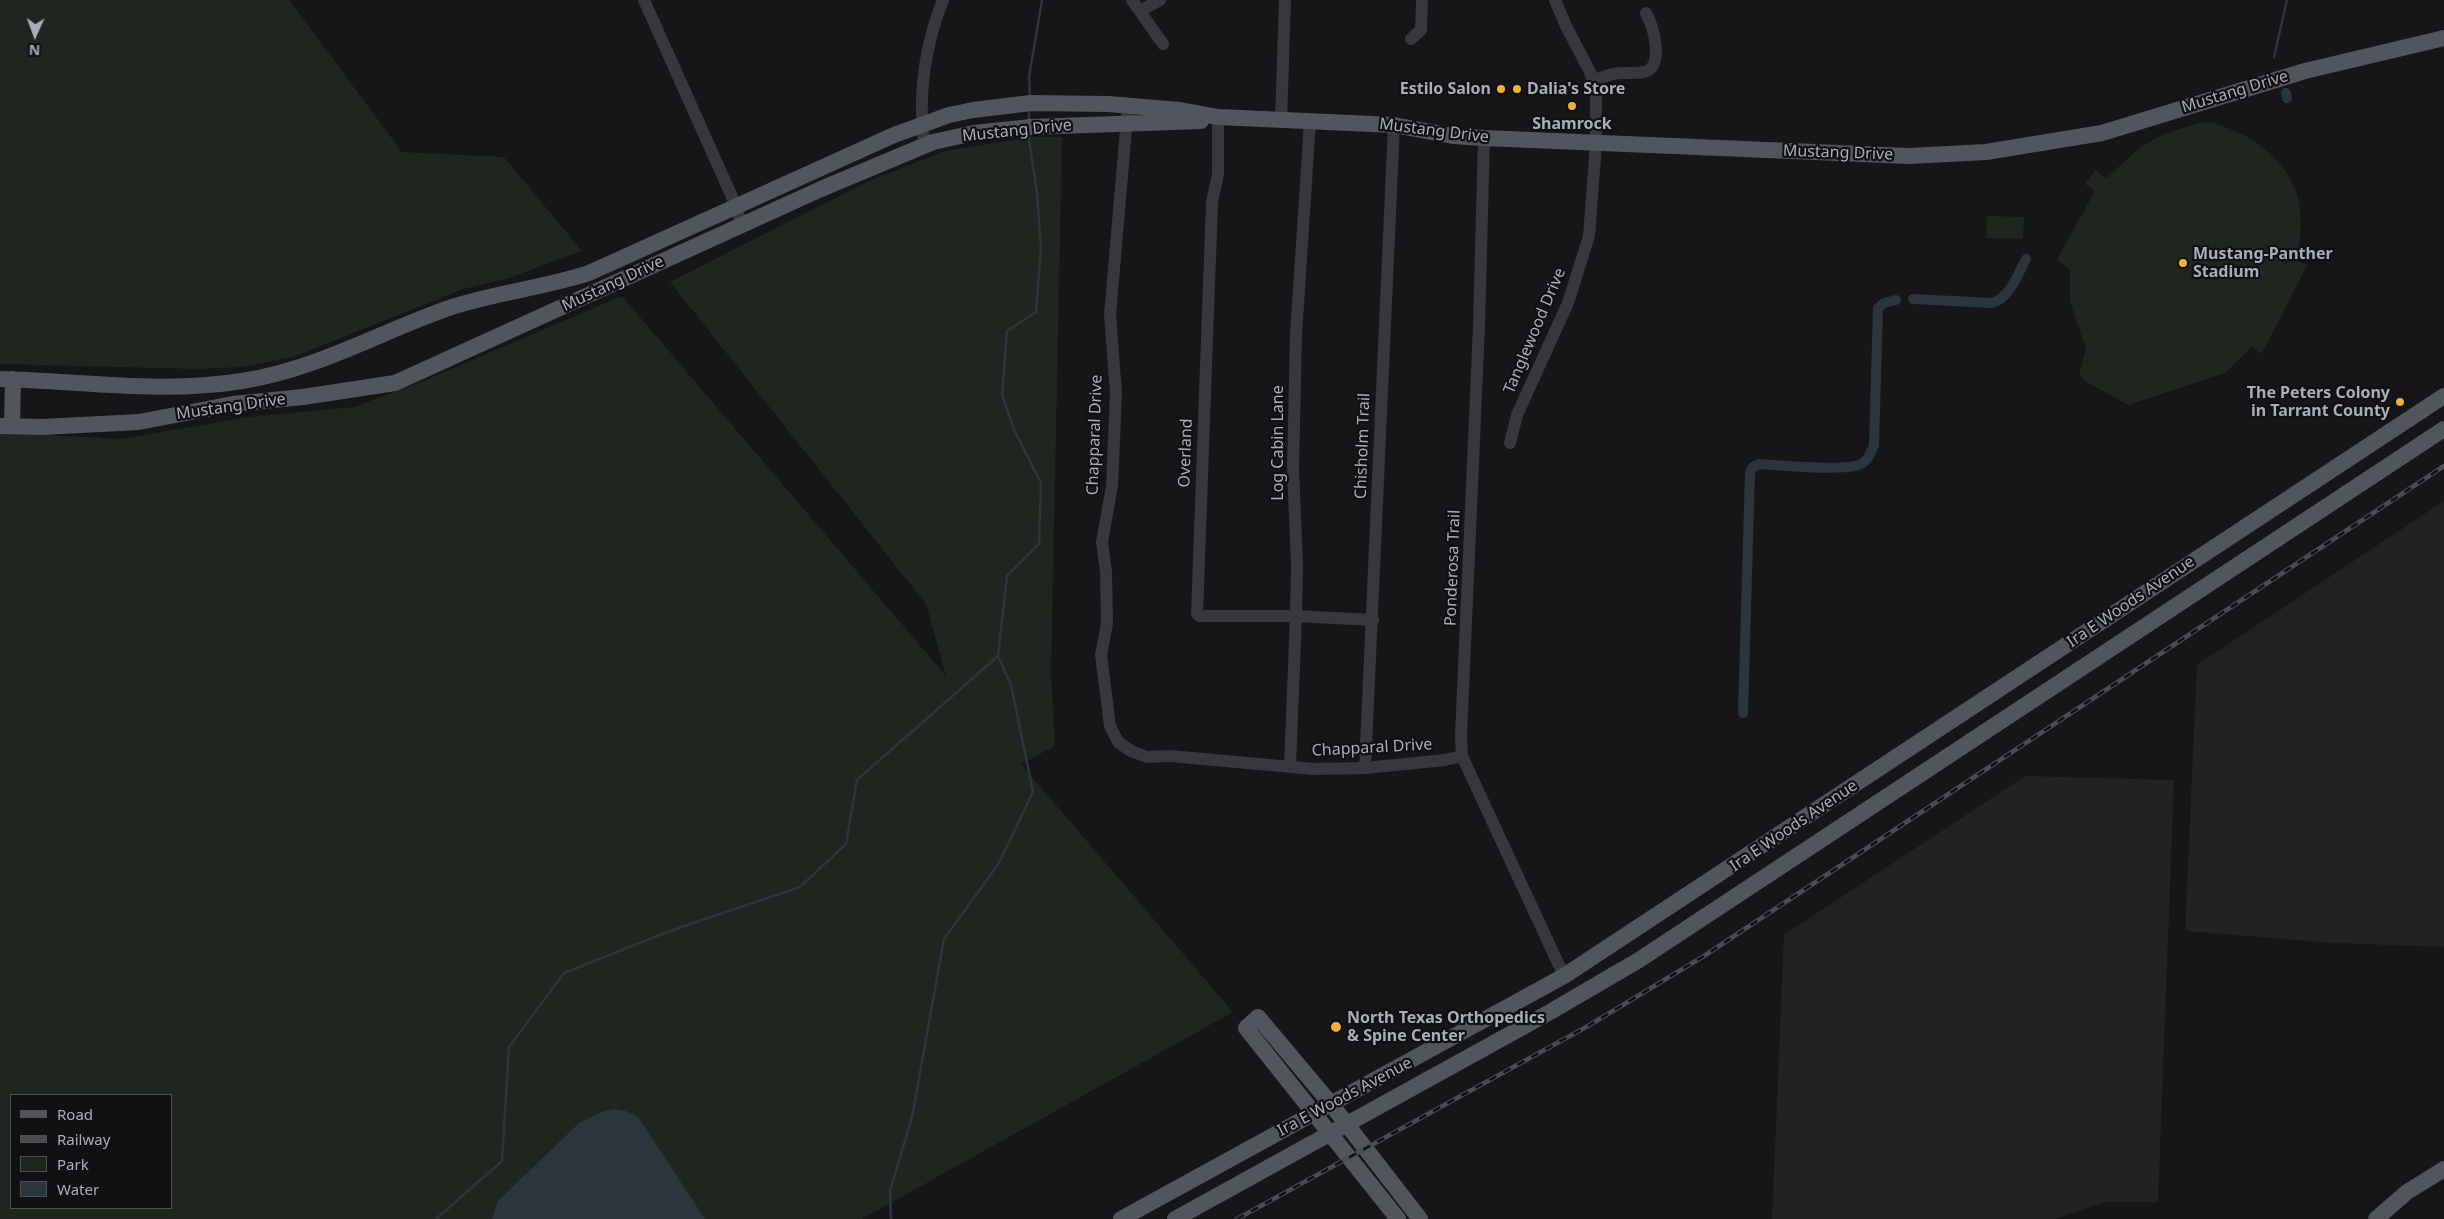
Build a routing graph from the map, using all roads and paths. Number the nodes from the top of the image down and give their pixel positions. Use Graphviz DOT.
graph roads {
  1 [pos="644,0"];
  2 [pos="943,0"];
  3 [pos="1132,0"];
  4 [pos="1160,0"];
  5 [pos="1285,0"];
  6 [pos="1422,0"];
  7 [pos="1555,0"];
  8 [pos="1140,11"];
  9 [pos="1646,13"];
  10 [pos="2444,38"];
  11 [pos="1411,39"];
  12 [pos="1163,44"];
  13 [pos="1593,81"];
  14 [pos="1128,115"];
  15 [pos="1218,117"];
  16 [pos="1281,120"];
  17 [pos="1310,121"];
  18 [pos="921,124"];
  19 [pos="1394,125"];
  20 [pos="1484,138"];
  21 [pos="1596,144"];
  22 [pos="924,145"];
  23 [pos="736,207"];
  24 [pos="742,225"];
  25 [pos="7,379"];
  26 [pos="2444,396"];
  27 [pos="6,426"];
  28 [pos="2444,429"];
  29 [pos="1510,443"];
  30 [pos="1296,616"];
  31 [pos="1373,620"];
  32 [pos="1462,756"];
  33 [pos="1290,766"];
  34 [pos="1365,768"];
  35 [pos="1742,860"];
  36 [pos="1757,883"];
  37 [pos="1564,976"];
  38 [pos="1330,1104"];
  39 [pos="1314,1113"];
  40 [pos="1345,1124"];
  41 [pos="1330,1133"];
  42 [pos="2444,1169"];
  43 [pos="1121,1219"];
  44 [pos="1174,1219"];
  45 [pos="1398,1219"];
  46 [pos="1420,1219"];
  47 [pos="2376,1219"];
  1 -- 23 [label="street"];
  2 -- 18 [label="street"];
  3 -- 8 [label="street"];
  4 -- 8 [label="street"];
  5 -- 16 [label="street"];
  6 -- 11 [label="street"];
  7 -- 13 [label="street, Tanglewood Drive"];
  8 -- 12 [label="street"];
  9 -- 13 [label="street"];
  10 -- 21 [label="main road, Mustang Drive"];
  13 -- 21 [label="street, Tanglewood Drive"];
  14 -- 15 [label="main road, Mustang Drive"];
  14 -- 18 [label="main road, Mustang Drive"];
  14 -- 22 [label="main road, Mustang Drive"];
  14 -- 33 [label="street, Chapparal Drive"];
  15 -- 16 [label="main road, Mustang Drive"];
  15 -- 30 [label="street, Overland"];
  16 -- 17 [label="main road, Mustang Drive"];
  17 -- 19 [label="main road, Mustang Drive"];
  17 -- 30 [label="street, Log Cabin Lane"];
  18 -- 22 [label="street"];
  18 -- 23 [label="main road, Mustang Drive"];
  19 -- 20 [label="main road, Mustang Drive"];
  19 -- 31 [label="street, Chisholm Trail"];
  20 -- 21 [label="main road, Mustang Drive"];
  20 -- 32 [label="street, Ponderosa Trail"];
  21 -- 29 [label="street, Tanglewood Drive"];
  22 -- 24 [label="main road, Mustang Drive"];
  23 -- 24 [label="street"];
  23 -- 25 [label="main road, Mustang Drive"];
  24 -- 27 [label="main road, Mustang Drive"];
  25 -- 27 [label="main road"];
  26 -- 35 [label="main road, Ira E Woods Avenue"];
  28 -- 36 [label="main road, Ira E Woods Avenue"];
  30 -- 31 [label="street, Overland"];
  30 -- 33 [label="street, Log Cabin Lane"];
  31 -- 34 [label="street, Chisholm Trail"];
  32 -- 34 [label="street, Chapparal Drive"];
  32 -- 37 [label="street, Ponderosa Trail"];
  33 -- 34 [label="street, Chapparal Drive"];
  35 -- 36 [label="main road"];
  35 -- 37 [label="main road, Ira E Woods Avenue"];
  36 -- 40 [label="main road, Ira E Woods Avenue"];
  37 -- 38 [label="main road, Ira E Woods Avenue"];
  38 -- 39 [label="main road, Ira E Woods Avenue"];
  38 -- 39 [label="main road"];
  38 -- 40 [label="main road"];
  39 -- 41 [label="main road"];
  39 -- 43 [label="main road, Ira E Woods Avenue"];
  40 -- 41 [label="main road, Ira E Woods Avenue"];
  40 -- 46 [label="main road"];
  41 -- 44 [label="main road, Ira E Woods Avenue"];
  41 -- 45 [label="main road"];
  42 -- 47 [label="main road"];
}
